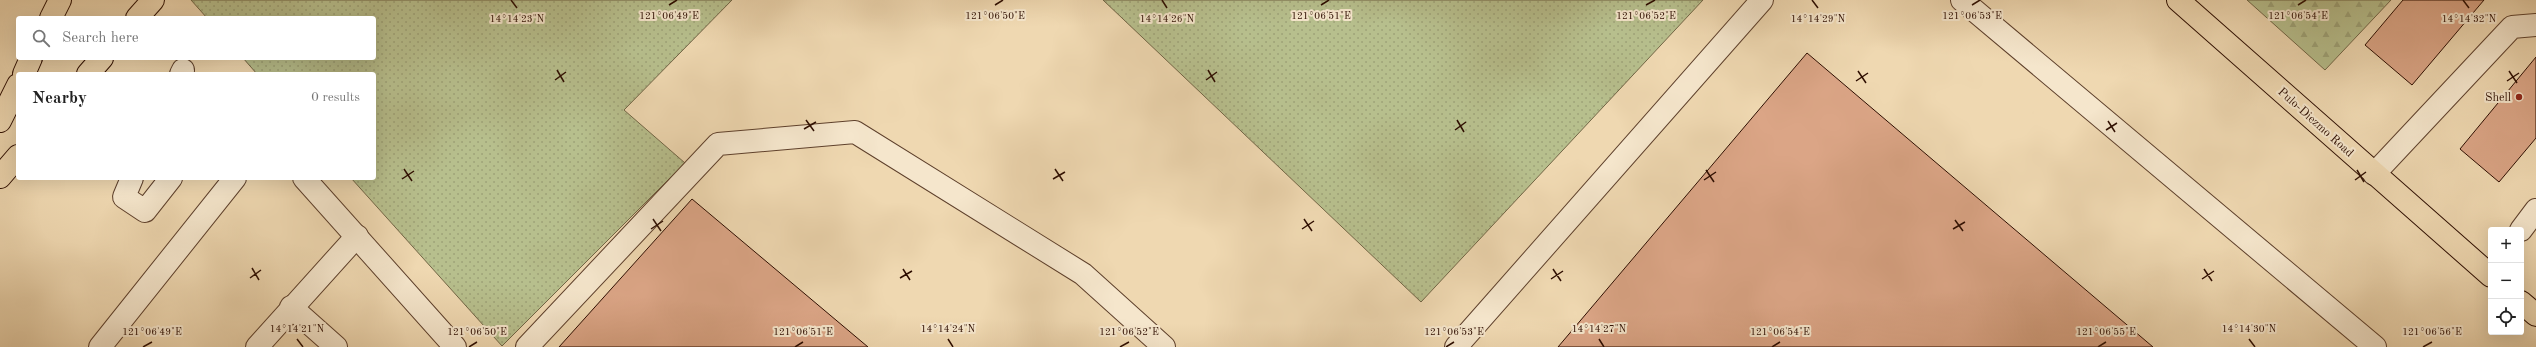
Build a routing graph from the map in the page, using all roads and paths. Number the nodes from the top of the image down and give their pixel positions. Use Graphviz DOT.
graph roads {
  1 [pos="60,0"];
  2 [pos="153,0"];
  3 [pos="1762,0"];
  4 [pos="1962,0"];
  5 [pos="2178,0"];
  6 [pos="52,16"];
  7 [pos="139,16"];
  8 [pos="2536,25"];
  9 [pos="31,60"];
  10 [pos="100,60"];
  11 [pos="25,72"];
  12 [pos="90,72"];
  13 [pos="16,89"];
  14 [pos="0,121"];
  15 [pos="16,158"];
  16 [pos="2374,174"];
  17 [pos="0,177"];
  18 [pos="131,180"];
  19 [pos="169,180"];
  20 [pos="233,180"];
  21 [pos="306,180"];
  22 [pos="2536,210"];
  23 [pos="2523,227"];
  24 [pos="357,236"];
  25 [pos="2488,271"];
  26 [pos="2524,305"];
  27 [pos="291,307"];
  28 [pos="2536,315"];
  29 [pos="100,347"];
  30 [pos="257,347"];
  31 [pos="336,347"];
  32 [pos="455,347"];
  33 [pos="527,347"];
  34 [pos="1164,347"];
  35 [pos="1456,347"];
  36 [pos="2376,347"];
  1 -- 6 [label="main road"];
  2 -- 7 [label="main road"];
  3 -- 35 [label="lane"];
  4 -- 36 [label="lane"];
  5 -- 16 [label="main road, Pulo-Diezmo Road"];
  8 -- 16 [label="lane"];
  9 -- 11 [label="main road"];
  10 -- 12 [label="main road"];
  13 -- 14 [label="main road"];
  15 -- 17 [label="main road"];
  16 -- 25 [label="main road, Pulo-Diezmo Road"];
  18 -- 19 [label="lane"];
  20 -- 29 [label="lane"];
  21 -- 24 [label="lane"];
  22 -- 23 [label="lane"];
  24 -- 27 [label="lane"];
  24 -- 32 [label="lane"];
  26 -- 28 [label="main road"];
  27 -- 30 [label="lane"];
  27 -- 31 [label="lane"];
  33 -- 34 [label="lane"];
}
